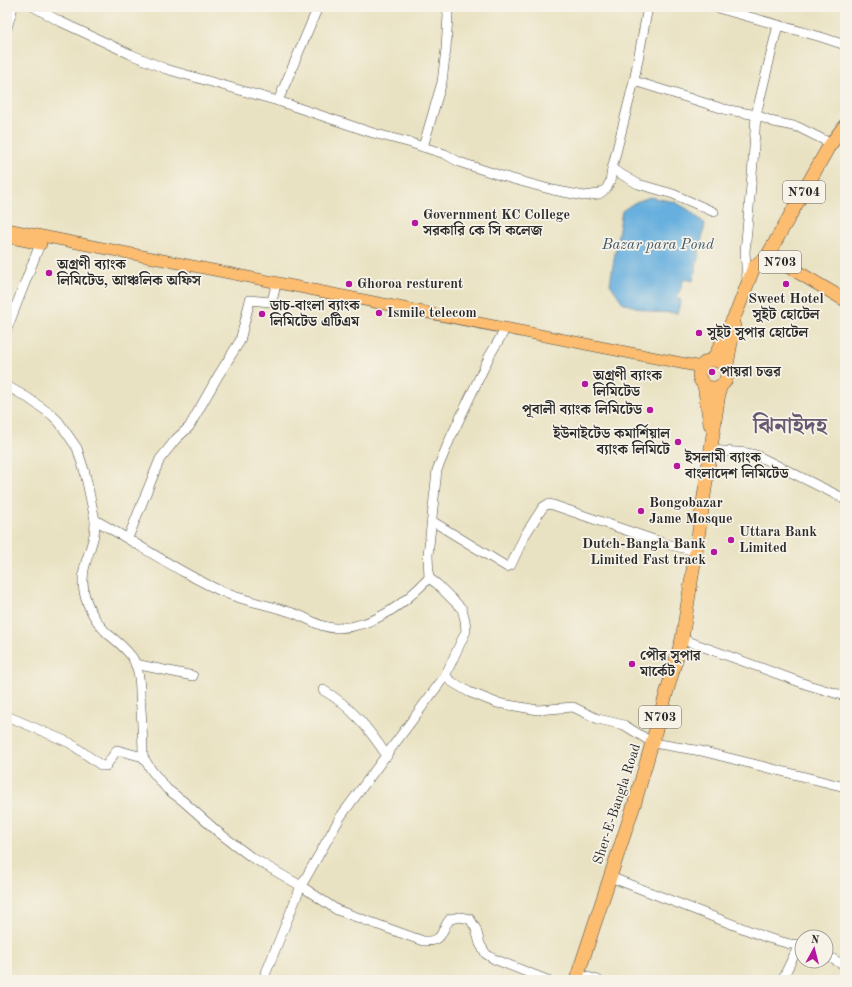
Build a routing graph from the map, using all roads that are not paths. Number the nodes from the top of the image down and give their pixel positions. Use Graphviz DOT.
graph roads {
  1 [pos="13,7"];
  2 [pos="34,7"];
  3 [pos="318,7"];
  4 [pos="447,7"];
  5 [pos="648,7"];
  6 [pos="714,7"];
  7 [pos="778,25"];
  8 [pos="7,28"];
  9 [pos="845,45"];
  10 [pos="634,81"];
  11 [pos="278,101"];
  12 [pos="756,115"];
  13 [pos="845,125"];
  14 [pos="832,144"];
  15 [pos="423,147"];
  16 [pos="612,169"];
  17 [pos="714,212"];
  18 [pos="7,229"];
  19 [pos="7,237"];
  20 [pos="40,244"];
  21 [pos="765,260"];
  22 [pos="747,284"];
  23 [pos="275,289"];
  24 [pos="845,300"];
  25 [pos="737,310"];
  26 [pos="7,329"];
  27 [pos="502,333"];
  28 [pos="713,360"];
  29 [pos="700,370"];
  30 [pos="726,370"];
  31 [pos="704,385"];
  32 [pos="7,386"];
  33 [pos="720,386"];
  34 [pos="711,448"];
  35 [pos="845,499"];
  36 [pos="95,520"];
  37 [pos="432,521"];
  38 [pos="128,538"];
  39 [pos="696,550"];
  40 [pos="429,578"];
  41 [pos="682,639"];
  42 [pos="135,664"];
  43 [pos="193,676"];
  44 [pos="445,676"];
  45 [pos="323,690"];
  46 [pos="845,696"];
  47 [pos="7,716"];
  48 [pos="653,743"];
  49 [pos="387,756"];
  50 [pos="143,757"];
  51 [pos="845,787"];
  52 [pos="610,877"];
  53 [pos="301,886"];
  54 [pos="794,944"];
  55 [pos="794,957"];
  56 [pos="834,960"];
  57 [pos="845,966"];
  58 [pos="577,977"];
  59 [pos="263,980"];
  60 [pos="548,980"];
  61 [pos="598,980"];
  62 [pos="782,980"];
  1 -- 8 [label="street"];
  2 -- 11 [label="street"];
  3 -- 11 [label="street"];
  4 -- 15 [label="street"];
  5 -- 10 [label="street"];
  6 -- 7 [label="street"];
  7 -- 9 [label="street"];
  7 -- 12 [label="street"];
  10 -- 12 [label="street"];
  10 -- 16 [label="street"];
  11 -- 15 [label="street"];
  12 -- 14 [label="street"];
  12 -- 22 [label="street"];
  13 -- 14 [label="highway, N704"];
  14 -- 21 [label="highway, N704"];
  15 -- 16 [label="street"];
  16 -- 17 [label="street"];
  18 -- 29 [label="main road"];
  19 -- 20 [label="main road"];
  20 -- 23 [label="main road"];
  20 -- 26 [label="street"];
  21 -- 22 [label="highway, N703"];
  21 -- 24 [label="highway, N703"];
  22 -- 25 [label="highway, N703"];
  23 -- 27 [label="main road"];
  23 -- 38 [label="street"];
  25 -- 28 [label="highway, N703"];
  25 -- 30 [label="highway, N703"];
  27 -- 29 [label="main road"];
  27 -- 37 [label="street"];
  28 -- 29 [label="highway"];
  28 -- 30 [label="highway"];
  29 -- 31 [label="highway, N703"];
  30 -- 33 [label="highway, N703"];
  31 -- 33 [label="highway"];
  31 -- 34 [label="highway, Sher-E-Bangla Road / N703"];
  32 -- 36 [label="street"];
  33 -- 34 [label="highway, Sher-E-Bangla Road / N703"];
  34 -- 35 [label="street"];
  34 -- 39 [label="highway, Sher-E-Bangla Road / N703"];
  36 -- 38 [label="street"];
  36 -- 42 [label="street"];
  37 -- 39 [label="street"];
  37 -- 40 [label="street"];
  38 -- 40 [label="street"];
  39 -- 41 [label="highway, Sher-E-Bangla Road / N703"];
  40 -- 44 [label="street"];
  41 -- 46 [label="street"];
  41 -- 48 [label="highway, Sher-E-Bangla Road / N703"];
  42 -- 43 [label="street"];
  42 -- 50 [label="street"];
  44 -- 48 [label="street"];
  44 -- 49 [label="street"];
  45 -- 49 [label="street"];
  47 -- 50 [label="street"];
  48 -- 51 [label="street"];
  48 -- 52 [label="highway, Sher-E-Bangla Road / N703"];
  49 -- 53 [label="street"];
  50 -- 53 [label="street"];
  52 -- 54 [label="street"];
  52 -- 58 [label="highway, Sher-E-Bangla Road / N703"];
  53 -- 59 [label="street"];
  53 -- 60 [label="street"];
  55 -- 62 [label="street"];
  56 -- 57 [label="street"];
  58 -- 61 [label="street"];
}
